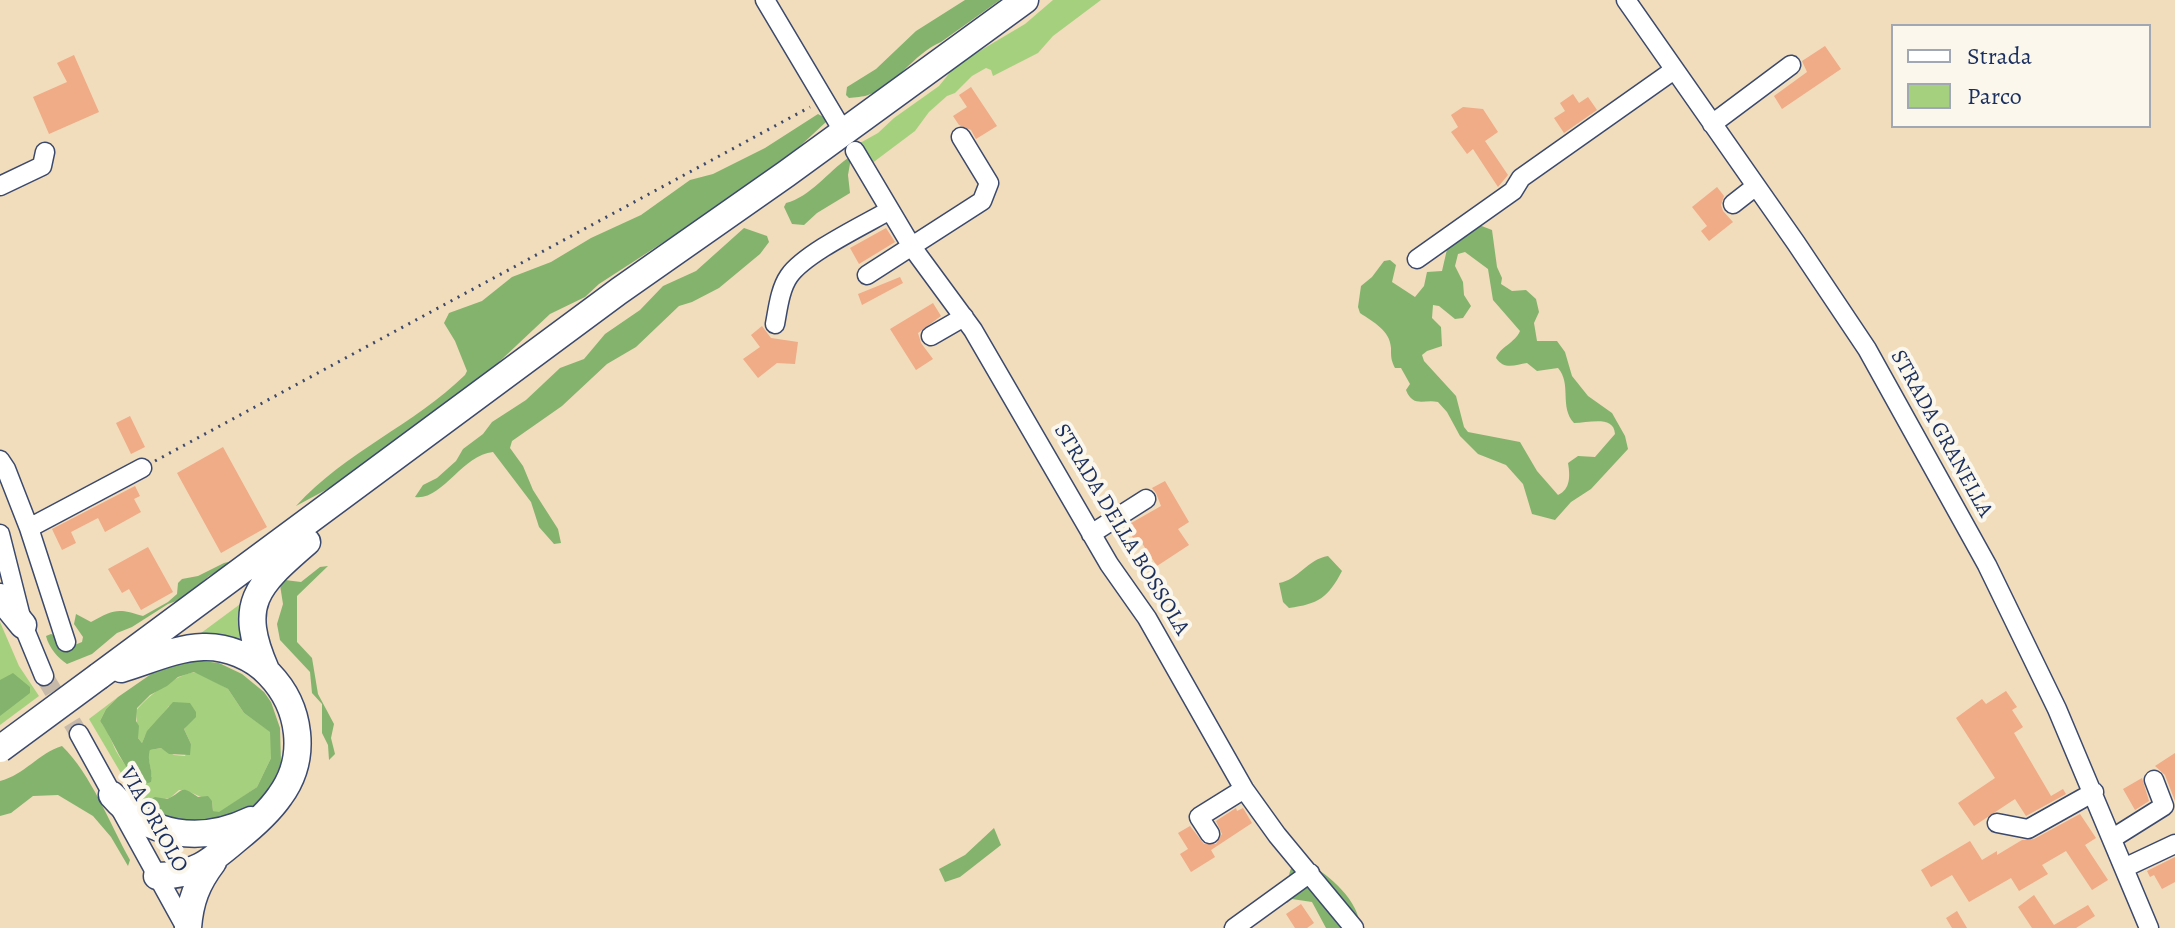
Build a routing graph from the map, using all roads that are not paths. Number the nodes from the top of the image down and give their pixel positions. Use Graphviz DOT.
graph roads {
  1 [pos="765,0"];
  2 [pos="1025,0"];
  3 [pos="1626,0"];
  4 [pos="1791,65"];
  5 [pos="1674,70"];
  6 [pos="1712,124"];
  7 [pos="840,126"];
  8 [pos="961,137"];
  9 [pos="855,151"];
  10 [pos="45,152"];
  11 [pos="0,186"];
  12 [pos="1756,186"];
  13 [pos="1733,204"];
  14 [pos="890,210"];
  15 [pos="912,247"];
  16 [pos="1417,259"];
  17 [pos="867,275"];
  18 [pos="964,317"];
  19 [pos="775,324"];
  20 [pos="931,336"];
  21 [pos="0,460"];
  22 [pos="142,468"];
  23 [pos="1146,499"];
  24 [pos="312,520"];
  25 [pos="29,528"];
  26 [pos="0,534"];
  27 [pos="1091,534"];
  28 [pos="0,597"];
  29 [pos="23,625"];
  30 [pos="66,642"];
  31 [pos="134,659"];
  32 [pos="266,670"];
  33 [pos="44,676"];
  34 [pos="79,734"];
  35 [pos="0,749"];
  36 [pos="2154,780"];
  37 [pos="1244,789"];
  38 [pos="2094,792"];
  39 [pos="112,795"];
  40 [pos="265,813"];
  41 [pos="1997,823"];
  42 [pos="1210,834"];
  43 [pos="197,835"];
  44 [pos="2113,838"];
  45 [pos="2175,844"];
  46 [pos="217,856"];
  47 [pos="2124,868"];
  48 [pos="1310,873"];
  49 [pos="157,876"];
  50 [pos="187,928"];
  51 [pos="1234,928"];
  52 [pos="1354,928"];
  53 [pos="2149,928"];
  1 -- 7 [label="street"];
  2 -- 24 [label="highway"];
  3 -- 5 [label="street, STRADA GRANELLA"];
  4 -- 6 [label="street"];
  5 -- 6 [label="street, STRADA GRANELLA"];
  5 -- 16 [label="street"];
  6 -- 12 [label="street, STRADA GRANELLA"];
  8 -- 15 [label="street"];
  9 -- 14 [label="street, STRADA DELLA BOSSOLA"];
  10 -- 11 [label="street"];
  12 -- 13 [label="street"];
  12 -- 38 [label="street, STRADA GRANELLA"];
  14 -- 15 [label="street, STRADA DELLA BOSSOLA"];
  14 -- 19 [label="street"];
  15 -- 17 [label="street"];
  15 -- 18 [label="street, STRADA DELLA BOSSOLA"];
  18 -- 20 [label="street"];
  18 -- 27 [label="street, STRADA DELLA BOSSOLA"];
  21 -- 25 [label="street"];
  22 -- 25 [label="street"];
  23 -- 27 [label="street"];
  24 -- 31 [label="highway"];
  24 -- 32 [label="highway"];
  25 -- 30 [label="street"];
  26 -- 29 [label="street"];
  27 -- 37 [label="street, STRADA DELLA BOSSOLA"];
  28 -- 29 [label="highway"];
  29 -- 33 [label="street"];
  31 -- 32 [label="highway"];
  31 -- 35 [label="highway, bridge"];
  32 -- 40 [label="highway"];
  34 -- 39 [label="street, VIA ORIOLO"];
  36 -- 44 [label="street"];
  37 -- 42 [label="street"];
  37 -- 48 [label="street, STRADA DELLA BOSSOLA"];
  38 -- 41 [label="street"];
  38 -- 44 [label="street, STRADA GRANELLA"];
  39 -- 43 [label="highway"];
  39 -- 49 [label="street, VIA ORIOLO"];
  40 -- 43 [label="highway"];
  40 -- 46 [label="highway"];
  43 -- 49 [label="highway"];
  44 -- 47 [label="street, STRADA GRANELLA"];
  45 -- 47 [label="street"];
  46 -- 49 [label="highway"];
  46 -- 50 [label="highway"];
  47 -- 53 [label="street, STRADA GRANELLA"];
  48 -- 51 [label="street"];
  48 -- 52 [label="street, STRADA DELLA BOSSOLA"];
  49 -- 50 [label="street, VIA ORIOLO"];
}
